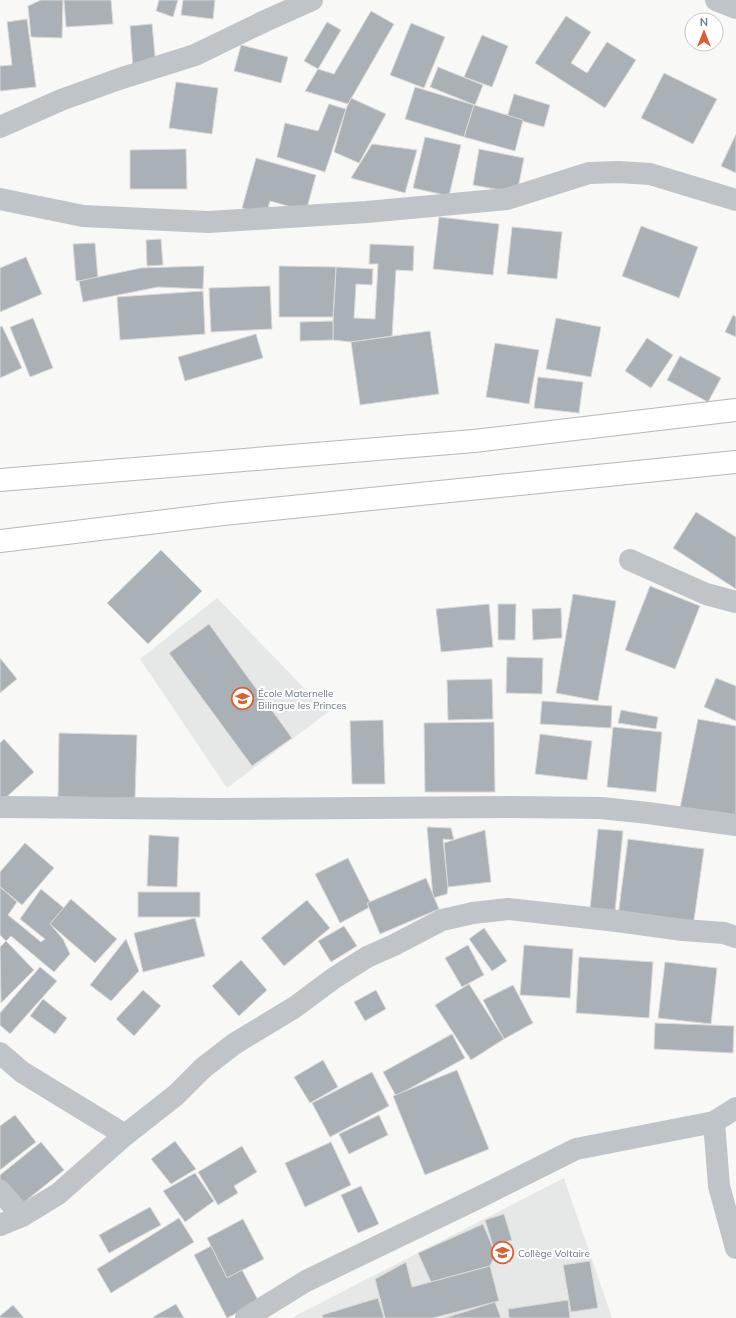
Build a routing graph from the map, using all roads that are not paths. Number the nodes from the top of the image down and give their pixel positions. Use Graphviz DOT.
graph roads {
  1 [pos="312,0"];
  2 [pos="716,0"];
  3 [pos="736,8"];
  4 [pos="0,127"];
  5 [pos="0,198"];
  6 [pos="736,200"];
  7 [pos="736,410"];
  8 [pos="736,462"];
  9 [pos="0,480"];
  10 [pos="0,541"];
  11 [pos="630,560"];
  12 [pos="736,602"];
  13 [pos="0,807"];
  14 [pos="736,825"];
  15 [pos="736,937"];
  16 [pos="0,1053"];
  17 [pos="736,1108"];
  18 [pos="714,1122"];
  19 [pos="736,1127"];
  20 [pos="125,1135"];
  21 [pos="0,1191"];
  22 [pos="22,1216"];
  23 [pos="0,1226"];
  24 [pos="736,1248"];
  25 [pos="246,1318"];
  1 -- 4 [label="street"];
  2 -- 3 [label="street"];
  5 -- 6 [label="street"];
  7 -- 9 [label="main road"];
  8 -- 10 [label="main road"];
  11 -- 12 [label="street"];
  13 -- 14 [label="street"];
  15 -- 20 [label="street"];
  16 -- 20 [label="street"];
  17 -- 18 [label="street"];
  18 -- 19 [label="street"];
  18 -- 24 [label="street"];
  18 -- 25 [label="street"];
  20 -- 22 [label="street"];
  21 -- 22 [label="street"];
  22 -- 23 [label="street"];
}
